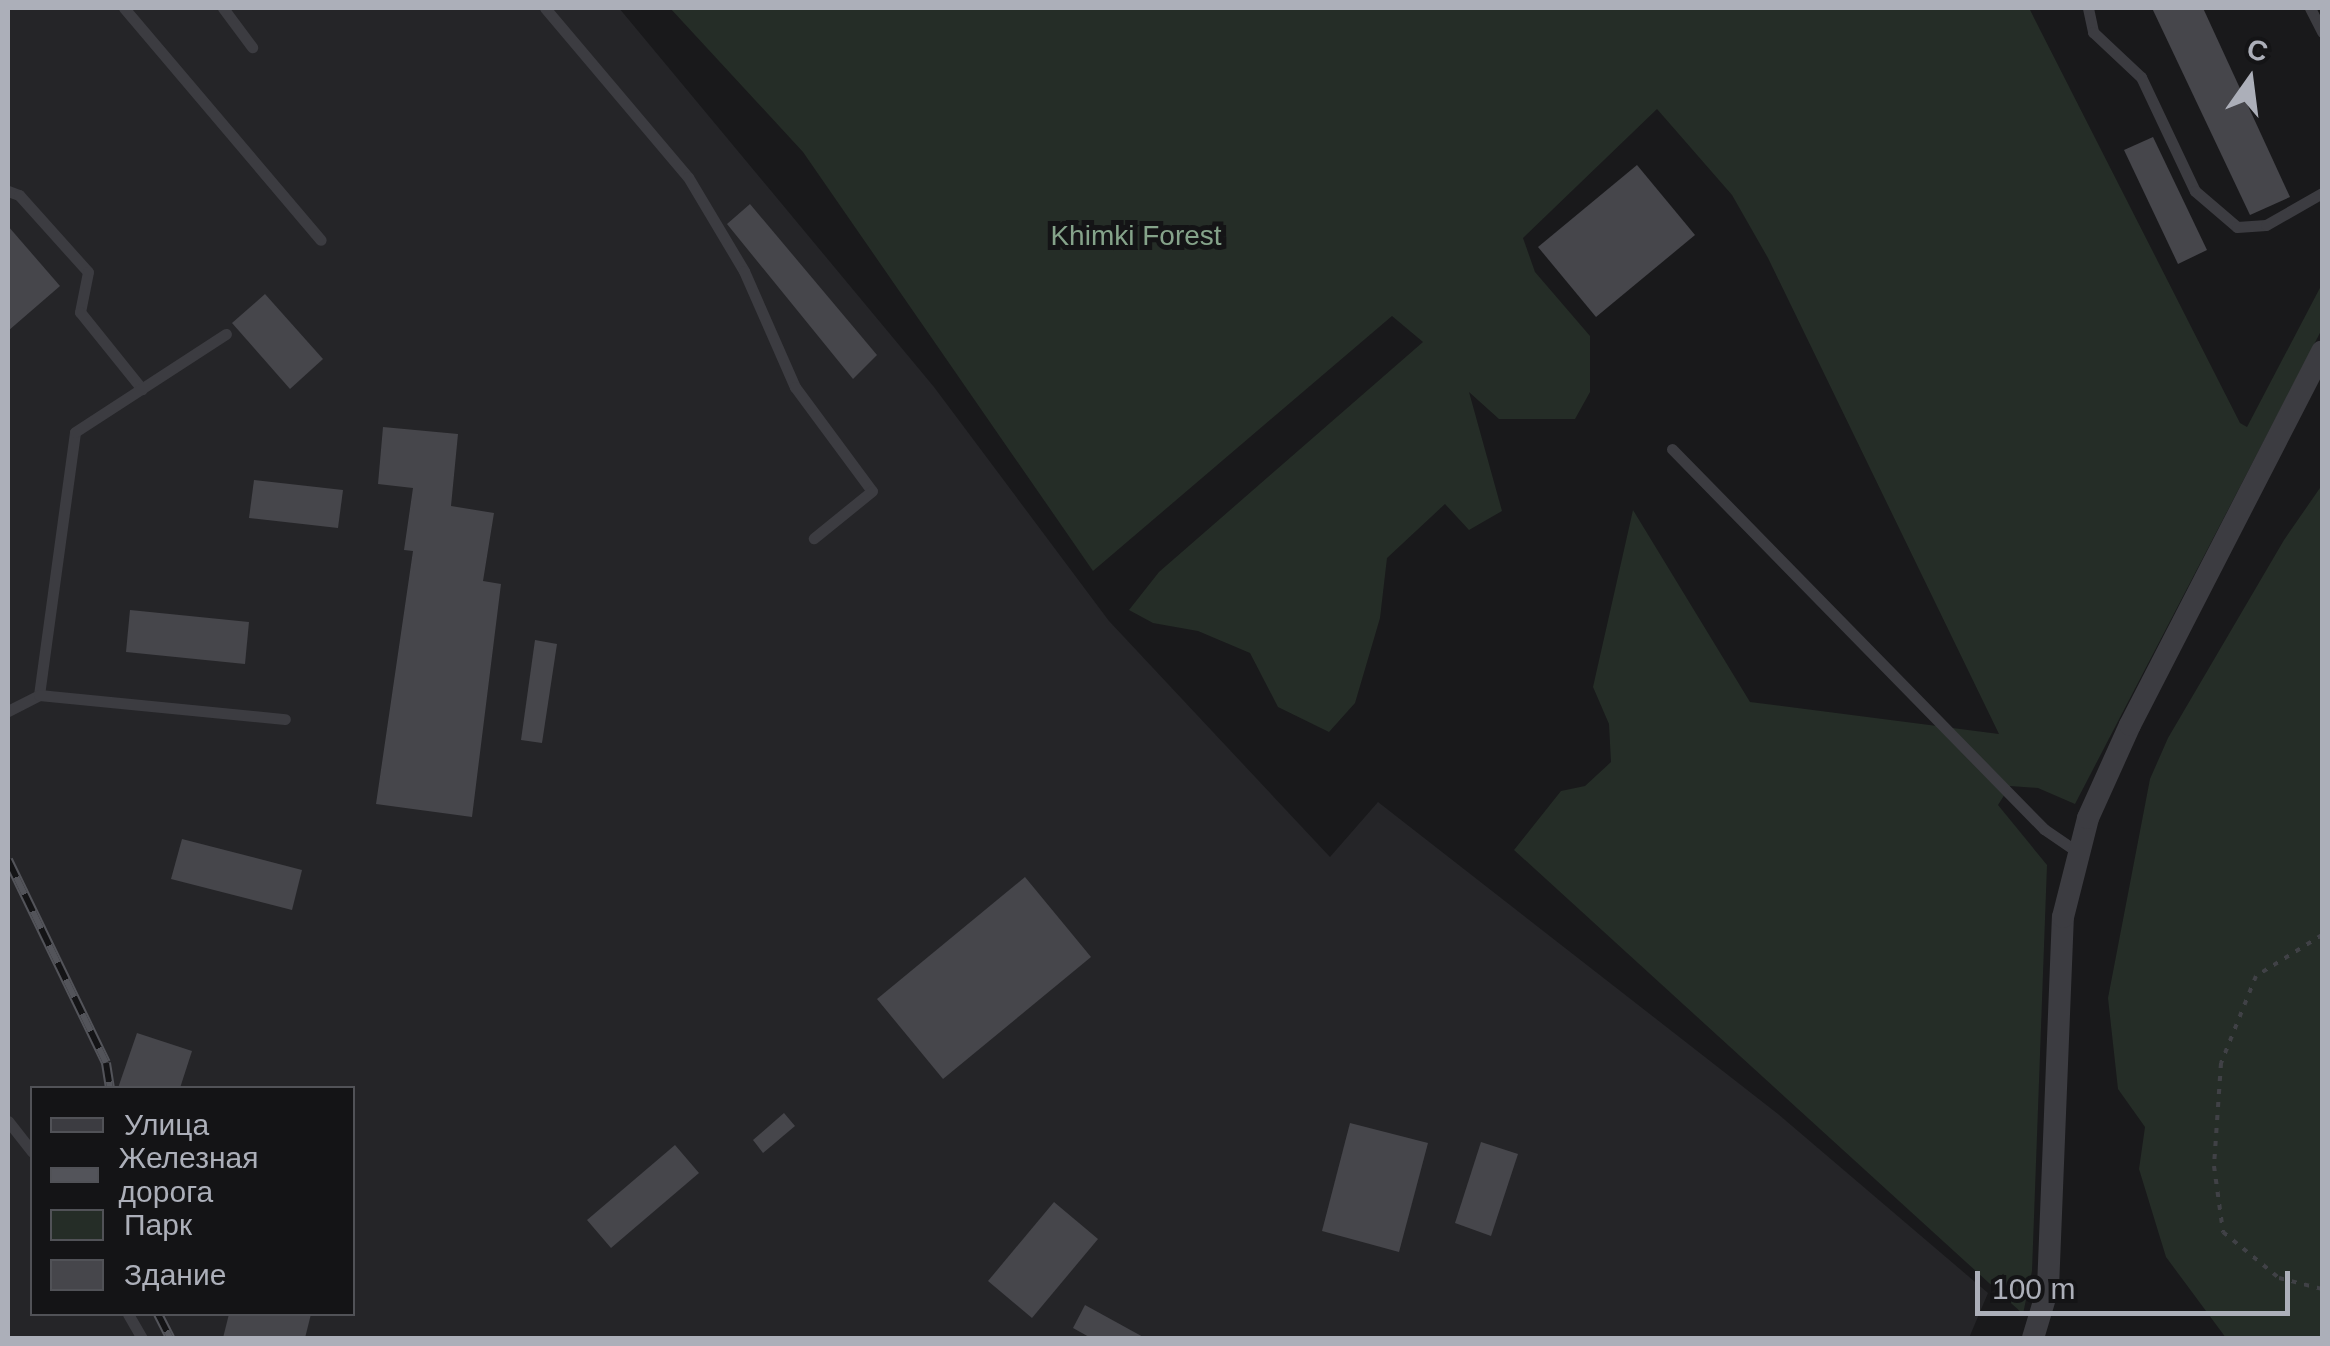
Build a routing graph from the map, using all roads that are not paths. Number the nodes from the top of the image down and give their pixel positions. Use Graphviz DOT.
graph roads {
  1 [pos="124,8"];
  2 [pos="223,8"];
  3 [pos="545,8"];
  4 [pos="2088,8"];
  5 [pos="2310,8"];
  6 [pos="2322,32"];
  7 [pos="252,48"];
  8 [pos="8,191"];
  9 [pos="2322,193"];
  10 [pos="322,240"];
  11 [pos="226,334"];
  12 [pos="2322,352"];
  13 [pos="142,389"];
  14 [pos="1672,449"];
  15 [pos="814,538"];
  16 [pos="39,695"];
  17 [pos="8,710"];
  18 [pos="285,719"];
  19 [pos="2079,853"];
  20 [pos="8,1121"];
  21 [pos="30,1149"];
  22 [pos="129,1316"];
  23 [pos="142,1338"];
  24 [pos="2034,1338"];
  1 -- 10 [label="lane"];
  2 -- 7 [label="lane"];
  3 -- 15 [label="lane"];
  4 -- 9 [label="lane"];
  5 -- 6 [label="lane"];
  8 -- 13 [label="lane"];
  11 -- 13 [label="lane"];
  12 -- 19 [label="street"];
  13 -- 16 [label="lane"];
  14 -- 19 [label="lane"];
  16 -- 17 [label="lane"];
  16 -- 18 [label="lane"];
  19 -- 24 [label="street"];
  20 -- 21 [label="lane"];
  22 -- 23 [label="lane"];
}
